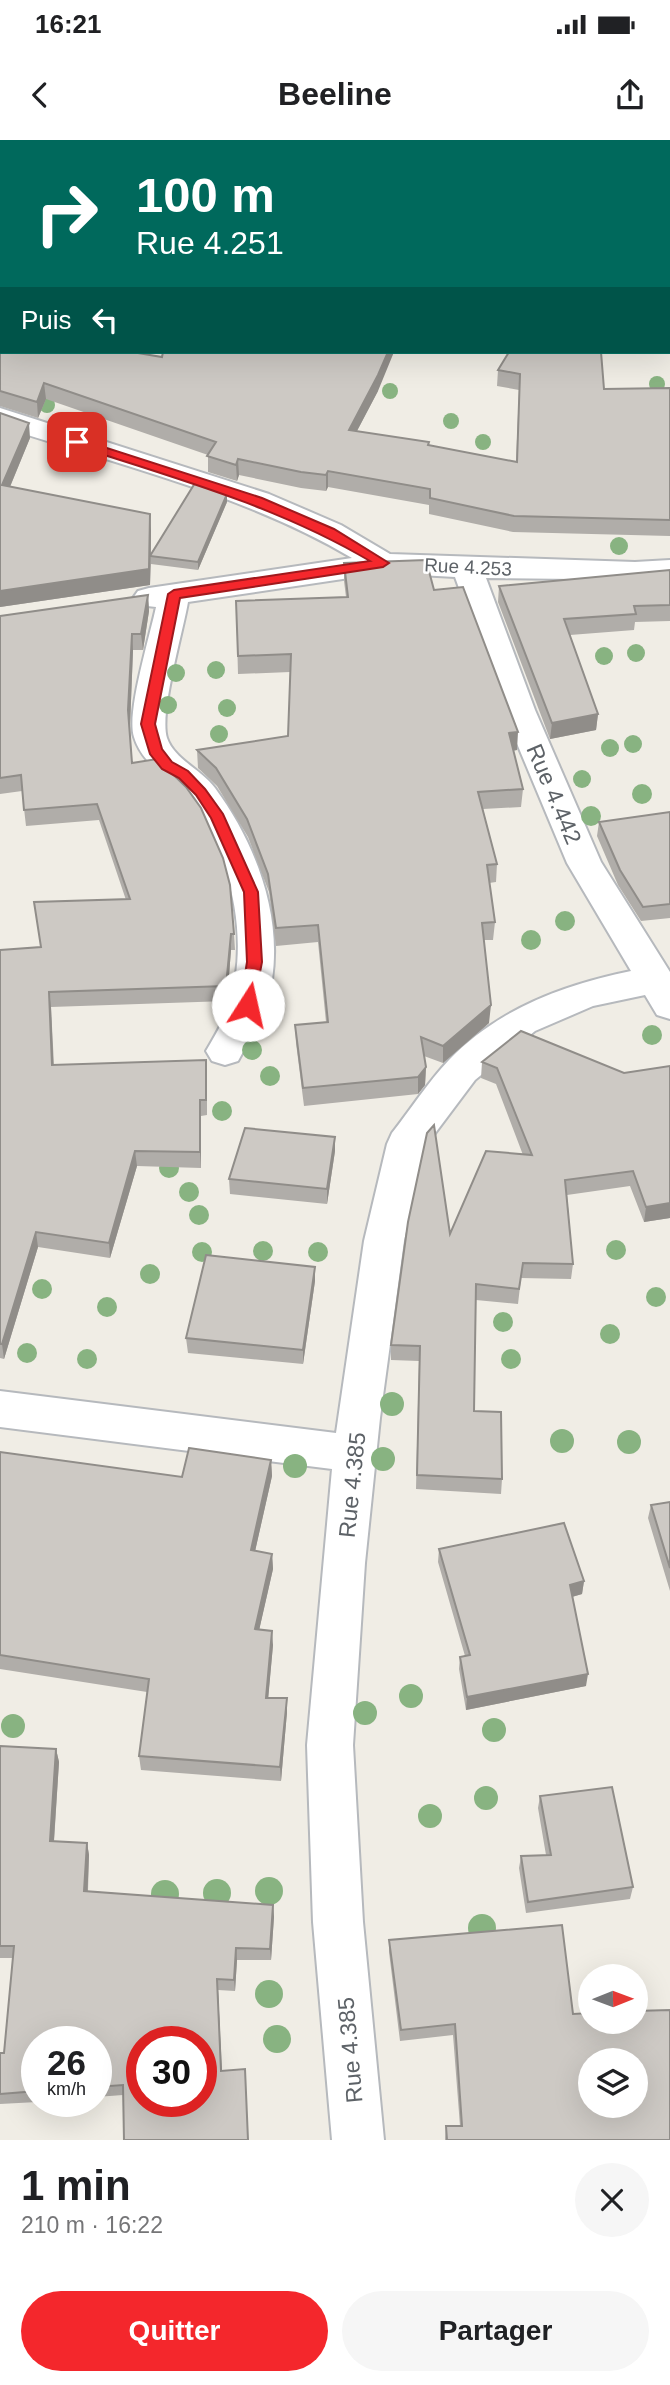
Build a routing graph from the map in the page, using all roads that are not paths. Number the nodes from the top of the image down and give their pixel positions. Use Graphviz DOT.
graph roads {
  1 [pos="0,417"];
  2 [pos="383,563"];
  3 [pos="467,568"];
  4 [pos="670,570"];
  5 [pos="174,594"];
  6 [pos="121,602"];
  7 [pos="663,992"];
  8 [pos="225,1051"];
  9 [pos="0,1409"];
  10 [pos="356,1454"];
  11 [pos="358,2140"];
  1 -- 2 [label="street, Rue 4.253"];
  2 -- 3 [label="street, Rue 4.253"];
  2 -- 5 [label="street"];
  3 -- 4 [label="street, Rue 4.253"];
  3 -- 7 [label="street, Rue 4.442"];
  5 -- 6 [label="street"];
  5 -- 8 [label="street"];
  7 -- 10 [label="street, Rue 4.385"];
  9 -- 10 [label="street"];
  10 -- 11 [label="street, Rue 4.385"];
}
